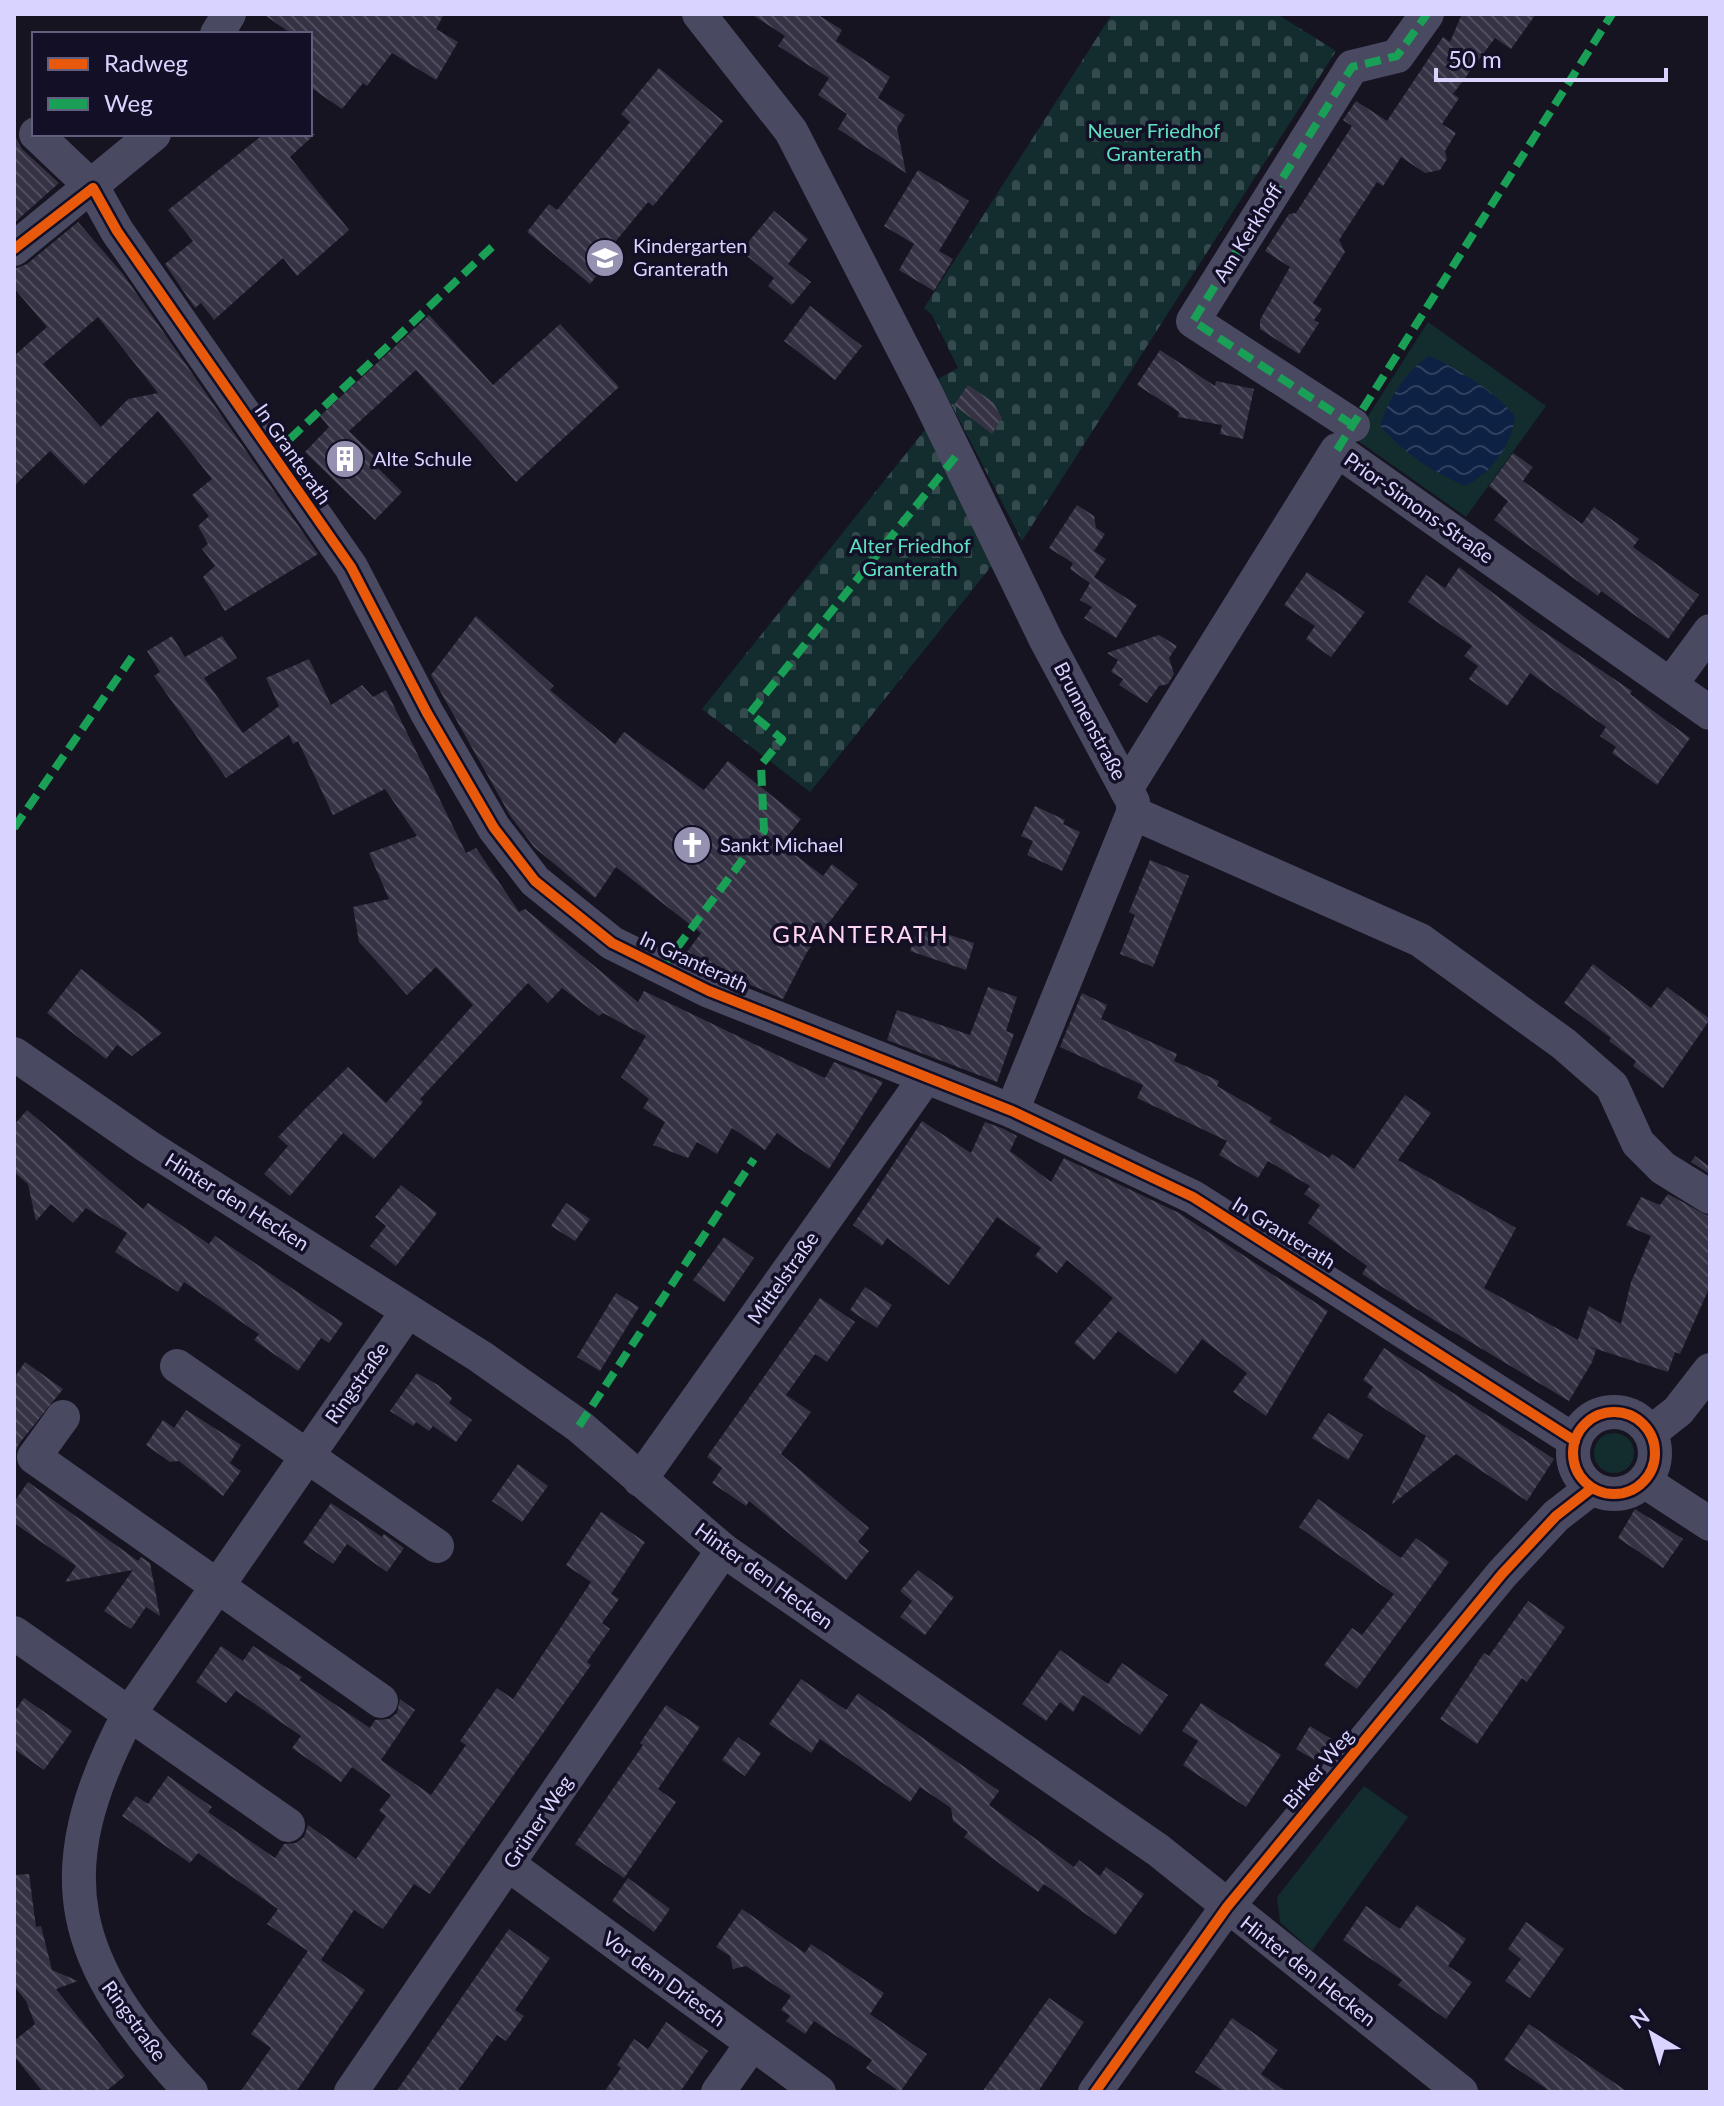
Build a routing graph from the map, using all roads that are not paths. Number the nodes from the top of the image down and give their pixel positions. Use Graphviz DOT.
graph roads {
  1 [pos="229,14"];
  2 [pos="699,14"];
  3 [pos="1427,14"];
  4 [pos="218,32"];
  5 [pos="14,118"];
  6 [pos="32,131"];
  7 [pos="38,136"];
  8 [pos="152,136"];
  9 [pos="93,188"];
  10 [pos="14,249"];
  11 [pos="1353,425"];
  12 [pos="1710,631"];
  13 [pos="1671,684"];
  14 [pos="1710,713"];
  15 [pos="1130,801"];
  16 [pos="14,1054"];
  17 [pos="926,1077"];
  18 [pos="1012,1111"];
  19 [pos="1710,1197"];
  20 [pos="407,1312"];
  21 [pos="177,1366"];
  22 [pos="1710,1370"];
  23 [pos="63,1417"];
  24 [pos="1650,1433"];
  25 [pos="1575,1441"];
  26 [pos="308,1454"];
  27 [pos="640,1480"];
  28 [pos="1644,1481"];
  29 [pos="1592,1488"];
  30 [pos="1710,1524"];
  31 [pos="437,1546"];
  32 [pos="723,1550"];
  33 [pos="220,1584"];
  34 [pos="14,1633"];
  35 [pos="381,1701"];
  36 [pos="129,1714"];
  37 [pos="288,1825"];
  38 [pos="509,1865"];
  39 [pos="1227,1907"];
  40 [pos="752,2044"];
  41 [pos="191,2092"];
  42 [pos="351,2092"];
  43 [pos="718,2092"];
  44 [pos="819,2092"];
  45 [pos="1095,2092"];
  46 [pos="1461,2092"];
  1 -- 4 [label="street"];
  2 -- 15 [label="street, Brunnenstraße"];
  3 -- 11 [label="street, Am Kerkhoff"];
  5 -- 6 [label="street, In Granterath"];
  7 -- 9 [label="street, In Granterath"];
  8 -- 9 [label="street"];
  9 -- 10 [label="street"];
  9 -- 17 [label="street, In Granterath"];
  12 -- 13 [label="street"];
  13 -- 14 [label="street, Prior-Simons-Straße"];
  13 -- 15 [label="street, Prior-Simons-Straße"];
  15 -- 18 [label="street, Prior-Simons-Straße"];
  15 -- 19 [label="street"];
  16 -- 20 [label="street, Hinter den Hecken"];
  17 -- 18 [label="street, In Granterath"];
  17 -- 27 [label="street, Mittelstraße"];
  18 -- 25 [label="street, In Granterath"];
  20 -- 26 [label="street, Ringstraße"];
  20 -- 27 [label="street, Hinter den Hecken"];
  21 -- 26 [label="street"];
  22 -- 24 [label="street"];
  23 -- 33 [label="street"];
  24 -- 25 [label="street"];
  24 -- 28 [label="street"];
  25 -- 29 [label="street"];
  26 -- 31 [label="street"];
  26 -- 33 [label="street, Ringstraße"];
  27 -- 32 [label="street, Hinter den Hecken"];
  28 -- 29 [label="street"];
  28 -- 30 [label="street"];
  29 -- 39 [label="street, Birker Weg"];
  32 -- 38 [label="street, Grüner Weg"];
  32 -- 39 [label="street, Hinter den Hecken"];
  33 -- 35 [label="street"];
  33 -- 36 [label="street, Ringstraße"];
  34 -- 36 [label="street"];
  36 -- 37 [label="street"];
  36 -- 41 [label="street, Ringstraße"];
  38 -- 40 [label="street, Vor dem Driesch"];
  38 -- 42 [label="street, Grüner Weg"];
  39 -- 45 [label="street, Birker Weg"];
  39 -- 46 [label="street, Hinter den Hecken"];
  40 -- 43 [label="street"];
  40 -- 44 [label="street, Vor dem Driesch"];
}
